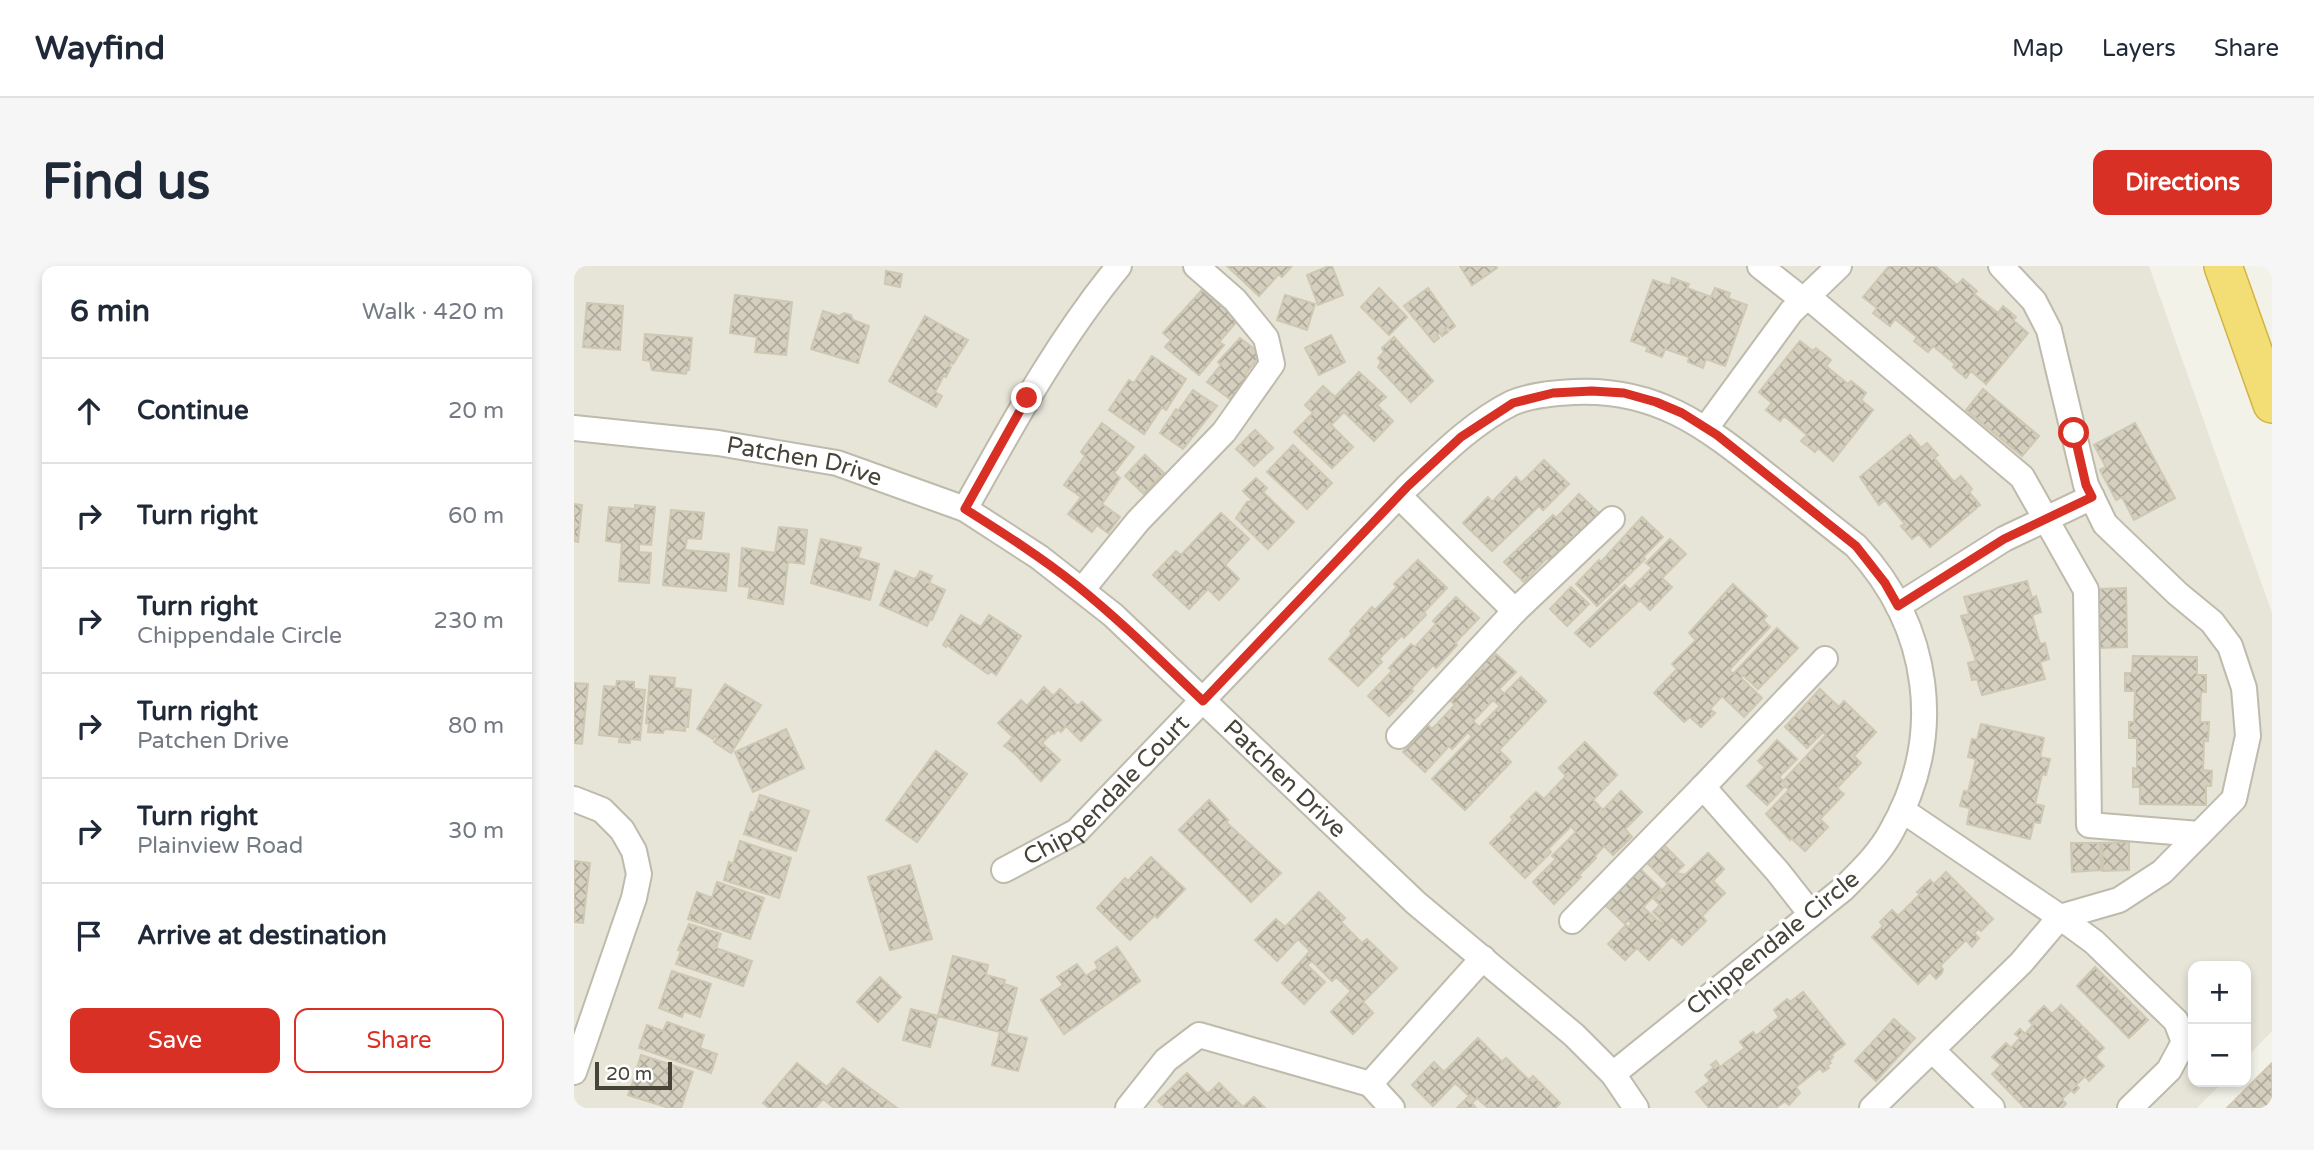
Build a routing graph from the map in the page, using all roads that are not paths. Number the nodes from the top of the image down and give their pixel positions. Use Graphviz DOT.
graph roads {
  1 [pos="1119,266"];
  2 [pos="1196,266"];
  3 [pos="1760,266"];
  4 [pos="1839,266"];
  5 [pos="2001,266"];
  6 [pos="2224,266"];
  7 [pos="1805,298"];
  8 [pos="2272,404"];
  9 [pos="574,428"];
  10 [pos="1706,428"];
  11 [pos="1399,496"];
  12 [pos="2092,497"];
  13 [pos="965,509"];
  14 [pos="1612,519"];
  15 [pos="2046,519"];
  16 [pos="1082,590"];
  17 [pos="1898,606"];
  18 [pos="1515,611"];
  19 [pos="1825,659"];
  20 [pos="1203,701"];
  21 [pos="1399,736"];
  22 [pos="1703,787"];
  23 [pos="574,799"];
  24 [pos="1902,810"];
  25 [pos="2199,834"];
  26 [pos="1003,870"];
  27 [pos="1811,914"];
  28 [pos="2060,917"];
  29 [pos="1572,921"];
  30 [pos="1483,958"];
  31 [pos="1932,1049"];
  32 [pos="574,1072"];
  33 [pos="1613,1074"];
  34 [pos="1370,1084"];
  35 [pos="1128,1108"];
  36 [pos="1392,1108"];
  37 [pos="1636,1108"];
  38 [pos="1872,1108"];
  39 [pos="1992,1108"];
  40 [pos="2130,1108"];
  1 -- 13 [label="street"];
  2 -- 16 [label="street"];
  3 -- 7 [label="street"];
  4 -- 7 [label="street"];
  5 -- 12 [label="street"];
  6 -- 8 [label="highway"];
  7 -- 10 [label="street"];
  7 -- 15 [label="street"];
  9 -- 13 [label="street, Patchen Drive"];
  10 -- 11 [label="street, Chippendale Circle"];
  10 -- 17 [label="street, Chippendale Circle"];
  11 -- 18 [label="street"];
  11 -- 20 [label="street, Chippendale Circle"];
  12 -- 15 [label="street"];
  12 -- 25 [label="street"];
  13 -- 16 [label="street, Patchen Drive"];
  14 -- 18 [label="street"];
  15 -- 17 [label="street"];
  15 -- 25 [label="street"];
  16 -- 20 [label="street, Patchen Drive"];
  17 -- 24 [label="street, Chippendale Circle"];
  18 -- 21 [label="street"];
  19 -- 22 [label="street"];
  20 -- 26 [label="street, Chippendale Court"];
  20 -- 30 [label="street, Patchen Drive"];
  22 -- 27 [label="street"];
  22 -- 29 [label="street"];
  23 -- 32 [label="street"];
  24 -- 27 [label="street, Chippendale Circle"];
  24 -- 28 [label="street"];
  25 -- 28 [label="street"];
  27 -- 33 [label="street, Chippendale Circle"];
  28 -- 31 [label="street"];
  28 -- 40 [label="street"];
  30 -- 33 [label="street, Patchen Drive"];
  30 -- 34 [label="street"];
  31 -- 38 [label="street"];
  31 -- 39 [label="street"];
  33 -- 37 [label="street, Patchen Drive"];
  34 -- 35 [label="street"];
  34 -- 36 [label="street"];
}
